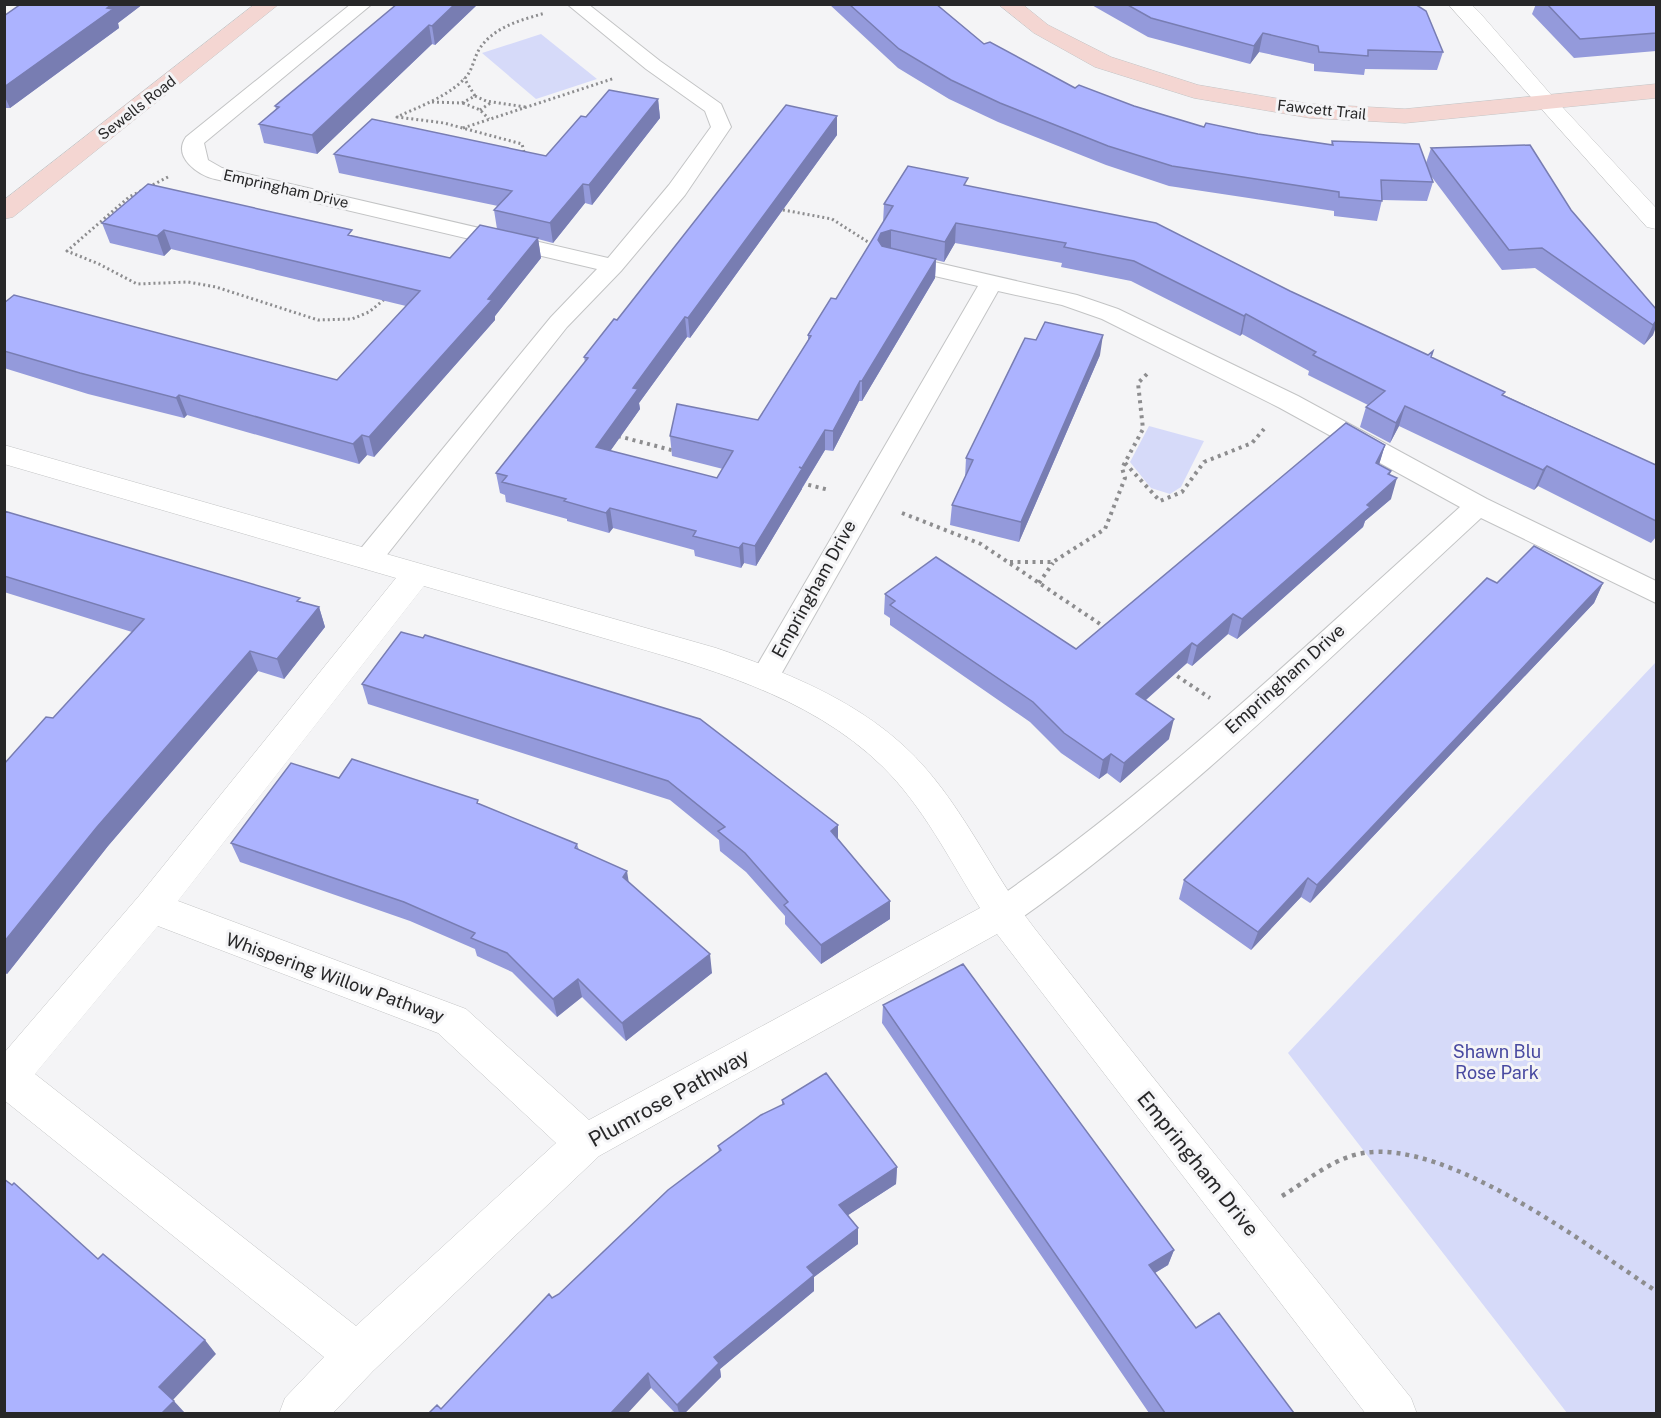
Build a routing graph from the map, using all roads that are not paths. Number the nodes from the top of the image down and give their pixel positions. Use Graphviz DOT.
graph roads {
  1 [pos="269,4"];
  2 [pos="363,4"];
  3 [pos="576,4"];
  4 [pos="1008,4"];
  5 [pos="1458,4"];
  6 [pos="1656,91"];
  7 [pos="1545,102"];
  8 [pos="4,212"];
  9 [pos="1656,222"];
  10 [pos="890,259"];
  11 [pos="613,266"];
  12 [pos="991,283"];
  13 [pos="4,454"];
  14 [pos="1478,505"];
  15 [pos="368,559"];
  16 [pos="417,573"];
  17 [pos="1656,593"];
  18 [pos="765,676"];
  19 [pos="152,907"];
  20 [pos="1001,914"];
  21 [pos="7,1080"];
  22 [pos="585,1143"];
  23 [pos="357,1355"];
  24 [pos="301,1413"];
  25 [pos="1395,1413"];
  1 -- 8 [label="street, Sewells Road"];
  2 -- 11 [label="lane, Empringham Drive"];
  3 -- 11 [label="lane"];
  4 -- 7 [label="street, Fawcett Trail"];
  5 -- 7 [label="street"];
  6 -- 7 [label="street, Fawcett Trail"];
  7 -- 9 [label="street"];
  10 -- 12 [label="lane"];
  11 -- 15 [label="lane"];
  12 -- 14 [label="lane"];
  12 -- 18 [label="lane, Empringham Drive"];
  13 -- 15 [label="street, Empringham Drive"];
  14 -- 17 [label="lane"];
  14 -- 20 [label="lane, Empringham Drive"];
  15 -- 16 [label="street, Empringham Drive"];
  16 -- 18 [label="street, Empringham Drive"];
  16 -- 19 [label="street"];
  18 -- 20 [label="street, Empringham Drive"];
  19 -- 21 [label="street"];
  19 -- 22 [label="street, Whispering Willow Pathway"];
  20 -- 22 [label="street, Plumrose Pathway"];
  20 -- 25 [label="street, Empringham Drive"];
  21 -- 23 [label="street"];
  22 -- 23 [label="street, Plumrose Pathway"];
  23 -- 24 [label="street, Plumrose Pathway"];
}
